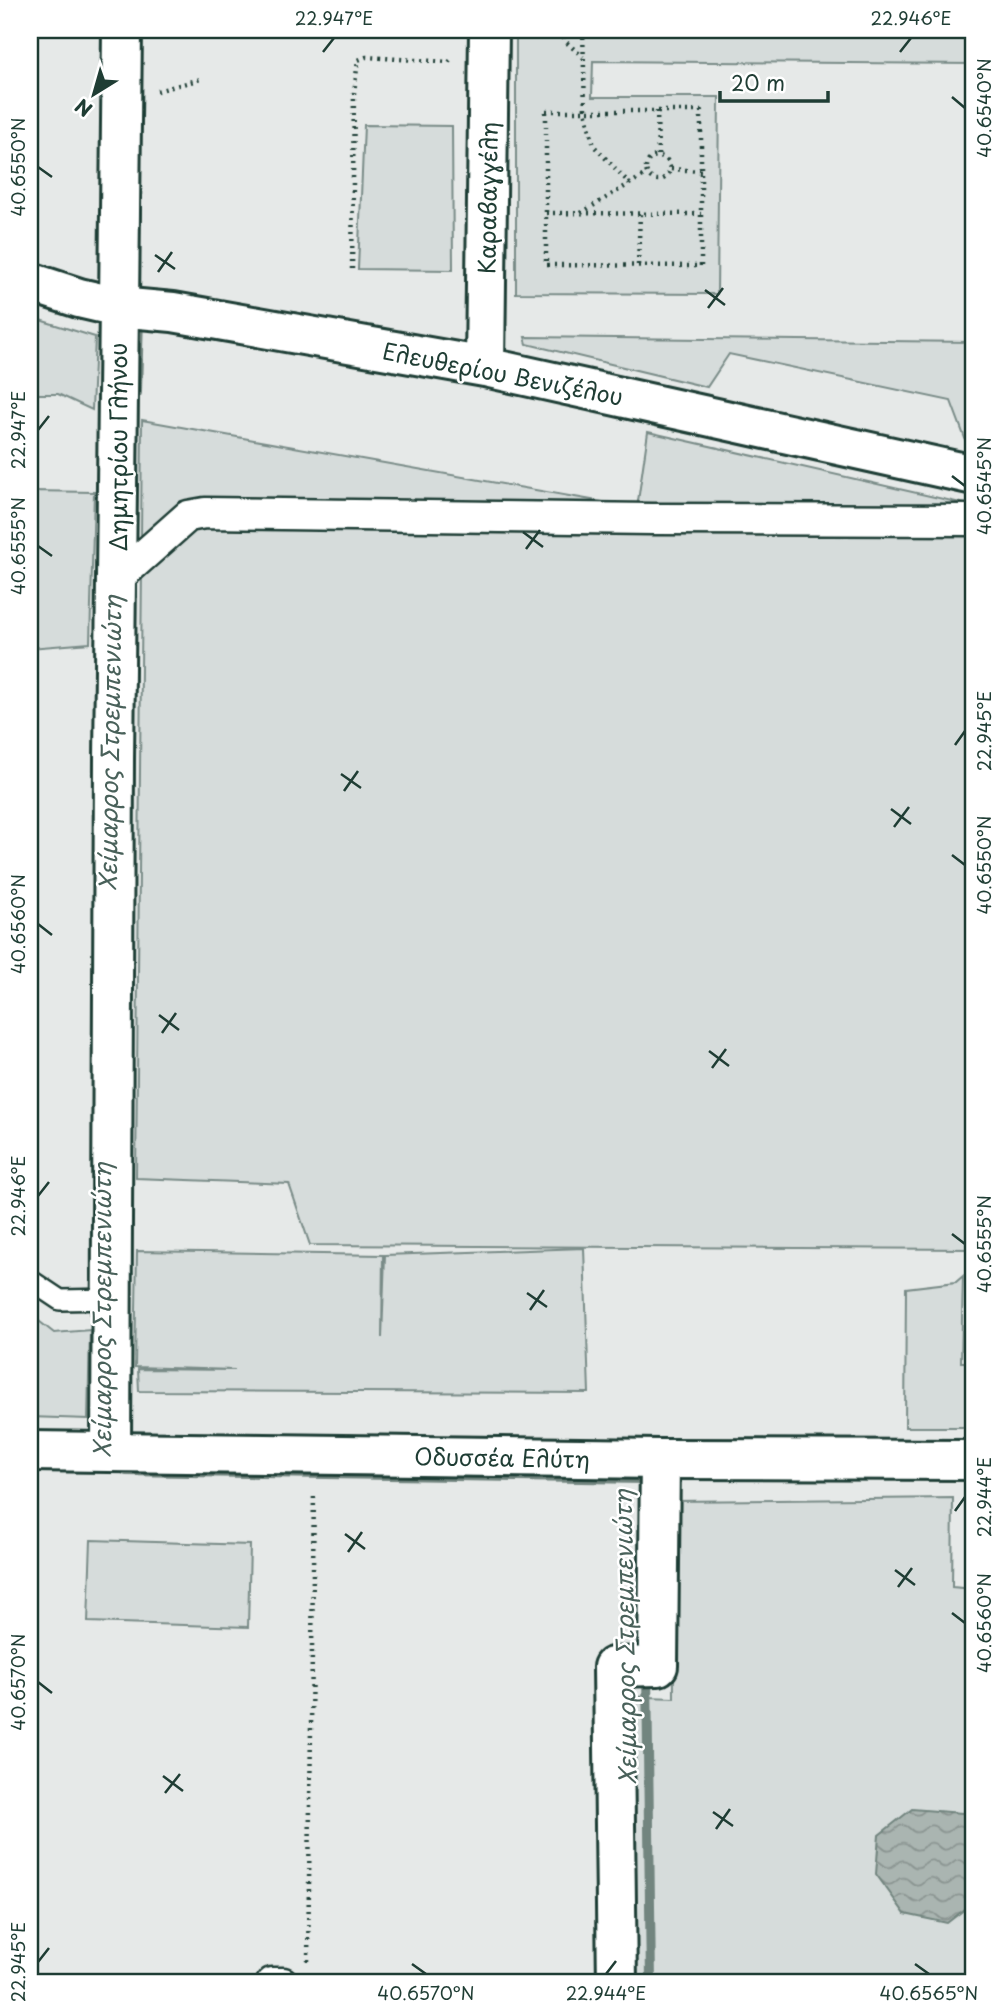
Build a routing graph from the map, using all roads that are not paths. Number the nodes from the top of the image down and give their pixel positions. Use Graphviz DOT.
graph roads {
  1 [pos="122,30"];
  2 [pos="489,30"];
  3 [pos="30,282"];
  4 [pos="118,307"];
  5 [pos="485,366"];
  6 [pos="974,475"];
  7 [pos="974,520"];
  8 [pos="117,579"];
  9 [pos="30,1280"];
  10 [pos="113,1299"];
  11 [pos="30,1451"];
  12 [pos="111,1452"];
  13 [pos="660,1459"];
  14 [pos="974,1460"];
  15 [pos="296,1976"];
  16 [pos="272,1983"];
  17 [pos="617,1983"];
  1 -- 4 [label="street, Δημητρίου Γλήνου"];
  2 -- 5 [label="street, Καραβαγγέλη"];
  3 -- 4 [label="street, Ελευθερίου Βενιζέλου"];
  4 -- 5 [label="street, Ελευθερίου Βενιζέλου"];
  4 -- 8 [label="street, Δημητρίου Γλήνου"];
  5 -- 6 [label="street, Ελευθερίου Βενιζέλου"];
  7 -- 8 [label="street"];
  8 -- 10 [label="street, Δημητρίου Γλήνου"];
  9 -- 10 [label="lane"];
  10 -- 12 [label="street, Δημητρίου Γλήνου"];
  11 -- 12 [label="street, Οδυσσέα Ελύτη"];
  12 -- 13 [label="street, Οδυσσέα Ελύτη"];
  13 -- 14 [label="street, Οδυσσέα Ελύτη"];
  13 -- 17 [label="street"];
  15 -- 16 [label="street"];
}
